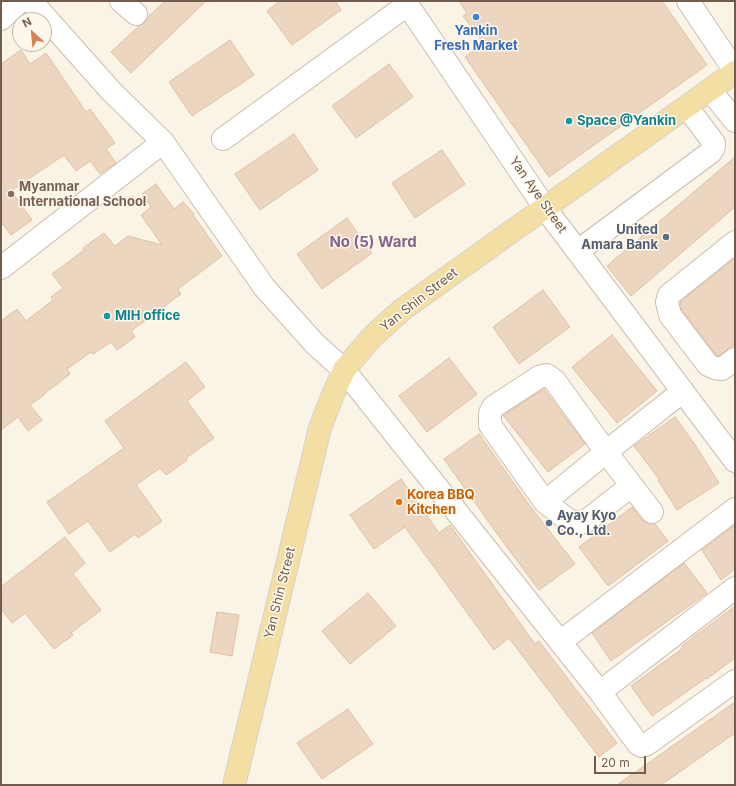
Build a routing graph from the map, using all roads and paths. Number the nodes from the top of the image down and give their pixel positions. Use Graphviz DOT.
graph roads {
  1 [pos="20,1"];
  2 [pos="31,1"];
  3 [pos="688,1"];
  4 [pos="406,3"];
  5 [pos="1,19"];
  6 [pos="735,72"];
  7 [pos="710,90"];
  8 [pos="687,107"];
  9 [pos="735,121"];
  10 [pos="223,139"];
  11 [pos="163,142"];
  12 [pos="545,208"];
  13 [pos="735,242"];
  14 [pos="578,251"];
  15 [pos="1,268"];
  16 [pos="735,359"];
  17 [pos="344,370"];
  18 [pos="683,391"];
  19 [pos="606,452"];
  20 [pos="735,461"];
  21 [pos="632,486"];
  22 [pos="545,502"];
  23 [pos="735,509"];
  24 [pos="652,512"];
  25 [pos="735,588"];
  26 [pos="560,642"];
  27 [pos="735,681"];
  28 [pos="600,692"];
  29 [pos="234,785"];
  1 -- 5 [label="street"];
  2 -- 11 [label="street"];
  3 -- 6 [label="street"];
  4 -- 10 [label="street"];
  4 -- 12 [label="street, Yan Aye Street"];
  6 -- 7 [label="main road, Yan Shin Street"];
  7 -- 8 [label="main road, Yan Shin Street"];
  7 -- 9 [label="street"];
  8 -- 12 [label="main road, Yan Shin Street"];
  8 -- 14 [label="street"];
  11 -- 15 [label="street"];
  11 -- 17 [label="street"];
  12 -- 14 [label="street, Yan Aye Street"];
  12 -- 17 [label="main road, Yan Shin Street"];
  13 -- 16 [label="street"];
  14 -- 18 [label="street, Yan Aye Street"];
  17 -- 26 [label="street"];
  17 -- 29 [label="main road, Yan Shin Street"];
  18 -- 19 [label="street"];
  18 -- 20 [label="street, Yan Aye Street"];
  19 -- 21 [label="street"];
  19 -- 22 [label="street"];
  19 -- 22 [label="street"];
  21 -- 22 [label="street"];
  21 -- 24 [label="street"];
  23 -- 26 [label="street"];
  25 -- 28 [label="street"];
  26 -- 28 [label="street"];
  27 -- 28 [label="street"];
}
